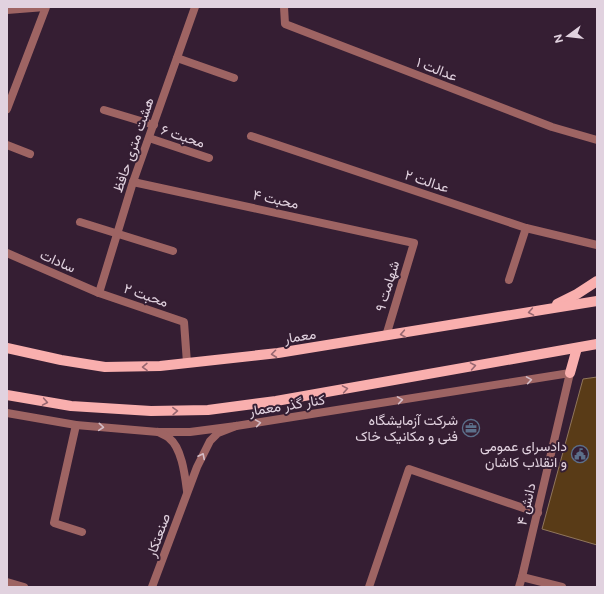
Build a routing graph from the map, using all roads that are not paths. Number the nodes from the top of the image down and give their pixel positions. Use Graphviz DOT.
graph roads {
  1 [pos="46,7"];
  2 [pos="196,7"];
  3 [pos="284,7"];
  4 [pos="7,10"];
  5 [pos="177,58"];
  6 [pos="234,78"];
  7 [pos="7,109"];
  8 [pos="104,110"];
  9 [pos="154,124"];
  10 [pos="251,136"];
  11 [pos="149,138"];
  12 [pos="597,140"];
  13 [pos="7,144"];
  14 [pos="30,154"];
  15 [pos="210,158"];
  16 [pos="133,182"];
  17 [pos="80,222"];
  18 [pos="526,228"];
  19 [pos="117,234"];
  20 [pos="414,242"];
  21 [pos="597,245"];
  22 [pos="173,251"];
  23 [pos="7,253"];
  24 [pos="509,280"];
  25 [pos="597,281"];
  26 [pos="99,293"];
  27 [pos="597,301"];
  28 [pos="549,308"];
  29 [pos="386,336"];
  30 [pos="597,344"];
  31 [pos="7,348"];
  32 [pos="577,348"];
  33 [pos="187,363"];
  34 [pos="570,373"];
  35 [pos="7,394"];
  36 [pos="7,413"];
  37 [pos="76,425"];
  38 [pos="236,426"];
  39 [pos="158,432"];
  40 [pos="188,492"];
  41 [pos="538,513"];
  42 [pos="82,532"];
  43 [pos="522,577"];
  44 [pos="7,582"];
  45 [pos="24,587"];
  46 [pos="152,587"];
  47 [pos="369,587"];
  48 [pos="519,587"];
  49 [pos="562,587"];
  1 -- 4 [label="street"];
  1 -- 7 [label="street"];
  2 -- 5 [label="street, هشت متری حافظ"];
  3 -- 12 [label="street, عدالت ۱"];
  5 -- 6 [label="street"];
  5 -- 9 [label="street, هشت متری حافظ"];
  8 -- 9 [label="street"];
  9 -- 11 [label="street, هشت متری حافظ"];
  10 -- 18 [label="street, عدالت ۲"];
  11 -- 15 [label="street, محبت ۶"];
  11 -- 16 [label="street, هشت متری حافظ"];
  13 -- 14 [label="street"];
  16 -- 19 [label="street, هشت متری حافظ"];
  16 -- 20 [label="street, محبت ۴"];
  17 -- 19 [label="street"];
  18 -- 21 [label="street, عدالت ۲"];
  18 -- 24 [label="street"];
  19 -- 22 [label="street"];
  19 -- 26 [label="street, هشت متری حافظ"];
  20 -- 29 [label="street, شهامت ۹"];
  23 -- 26 [label="street, سادات"];
  25 -- 28 [label="main road"];
  26 -- 33 [label="street, محبت ۲"];
  27 -- 28 [label="main road, معمار"];
  28 -- 29 [label="main road, معمار, one-way"];
  29 -- 33 [label="main road, معمار, one-way"];
  30 -- 32 [label="main road"];
  33 -- 31 [label="main road, معمار, one-way"];
  32 -- 34 [label="main road"];
  35 -- 32 [label="main road, one-way"];
  38 -- 34 [label="street, کنار گذر معمار, one-way"];
  34 -- 41 [label="street, دانش ۴"];
  36 -- 37 [label="street, کنار گذر معمار"];
  37 -- 39 [label="street, کنار گذر معمار, one-way"];
  37 -- 42 [label="street"];
  38 -- 39 [label="street, کنار گذر معمار"];
  40 -- 38 [label="street, صنعتکار, one-way"];
  39 -- 40 [label="street"];
  40 -- 46 [label="street, صنعتکار"];
  41 -- 43 [label="street, دانش ۴"];
  41 -- 47 [label="street"];
  43 -- 48 [label="street, دانش ۴"];
  43 -- 49 [label="street"];
  44 -- 45 [label="street"];
}
